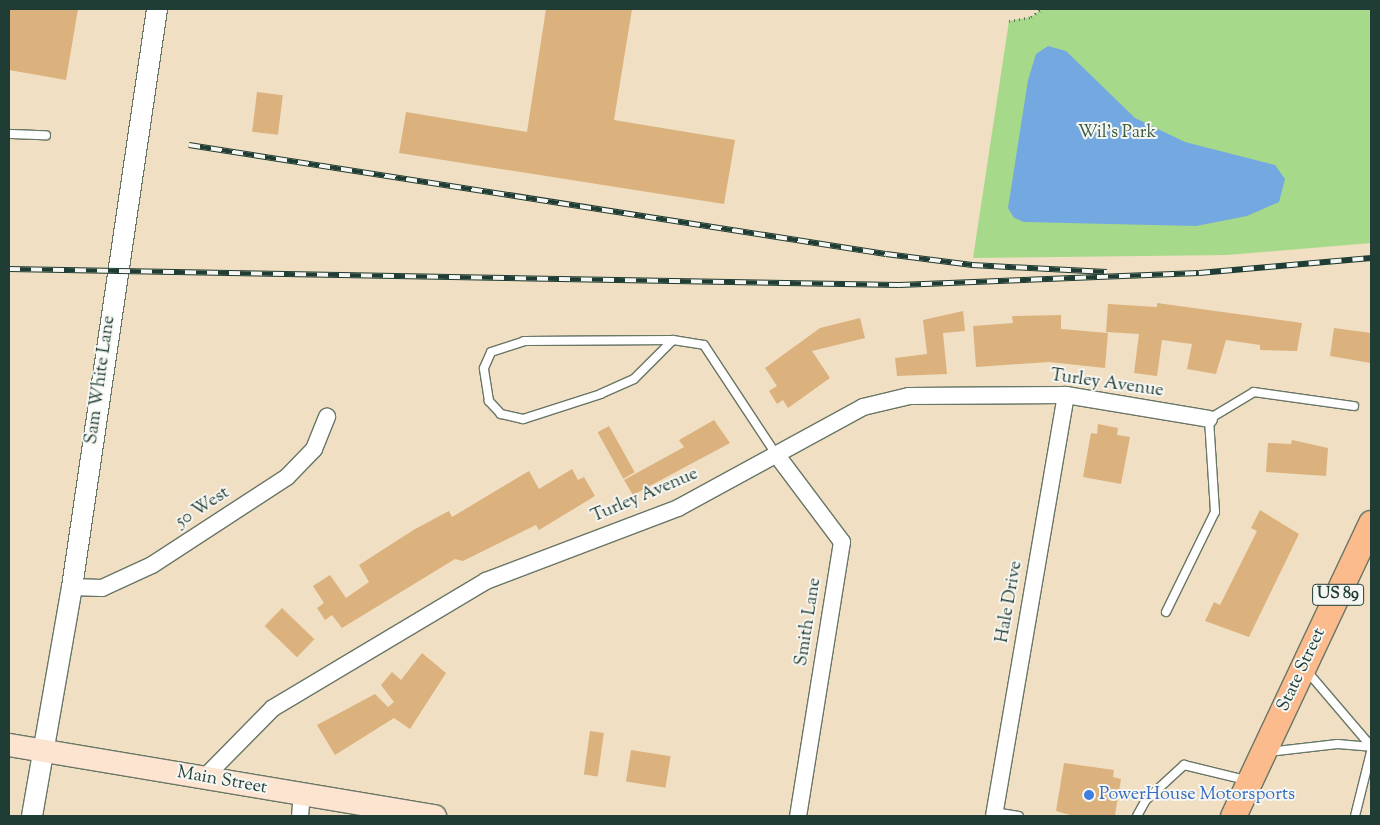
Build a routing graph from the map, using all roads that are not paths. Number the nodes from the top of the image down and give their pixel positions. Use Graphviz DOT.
graph roads {
  1 [pos="157,9"];
  2 [pos="9,134"];
  3 [pos="46,135"];
  4 [pos="673,340"];
  5 [pos="1066,395"];
  6 [pos="1354,406"];
  7 [pos="327,417"];
  8 [pos="1209,419"];
  9 [pos="776,454"];
  10 [pos="1371,523"];
  11 [pos="72,587"];
  12 [pos="1166,612"];
  13 [pos="1304,667"];
  14 [pos="9,745"];
  15 [pos="1371,747"];
  16 [pos="44,750"];
  17 [pos="1264,752"];
  18 [pos="1371,752"];
  19 [pos="204,778"];
  20 [pos="1250,782"];
  21 [pos="301,806"];
  22 [pos="994,814"];
  23 [pos="32,816"];
  24 [pos="435,816"];
  25 [pos="798,816"];
  26 [pos="1019,816"];
  27 [pos="1137,816"];
  28 [pos="1233,816"];
  29 [pos="1355,816"];
  1 -- 11 [label="street, Sam White Lane"];
  2 -- 3 [label="lane"];
  4 -- 4 [label="lane"];
  4 -- 9 [label="lane"];
  5 -- 8 [label="street, Turley Avenue"];
  5 -- 9 [label="street, Turley Avenue"];
  5 -- 22 [label="street, Hale Drive"];
  6 -- 8 [label="lane"];
  7 -- 11 [label="street, 50 West"];
  8 -- 12 [label="lane"];
  9 -- 19 [label="street, Turley Avenue"];
  9 -- 25 [label="street, Smith Lane"];
  10 -- 13 [label="main road, State Street / US 89"];
  11 -- 16 [label="street, Sam White Lane"];
  13 -- 15 [label="lane"];
  13 -- 17 [label="main road, State Street / US 89"];
  14 -- 16 [label="main road, Main Street"];
  15 -- 17 [label="lane"];
  16 -- 19 [label="main road, Main Street"];
  16 -- 23 [label="street, Sam White Lane"];
  17 -- 20 [label="main road, State Street / US 89"];
  18 -- 29 [label="lane"];
  19 -- 21 [label="main road, Main Street"];
  20 -- 27 [label="lane"];
  20 -- 28 [label="main road, State Street / US 89"];
  21 -- 24 [label="main road, Main Street"];
  22 -- 26 [label="lane"];
}
